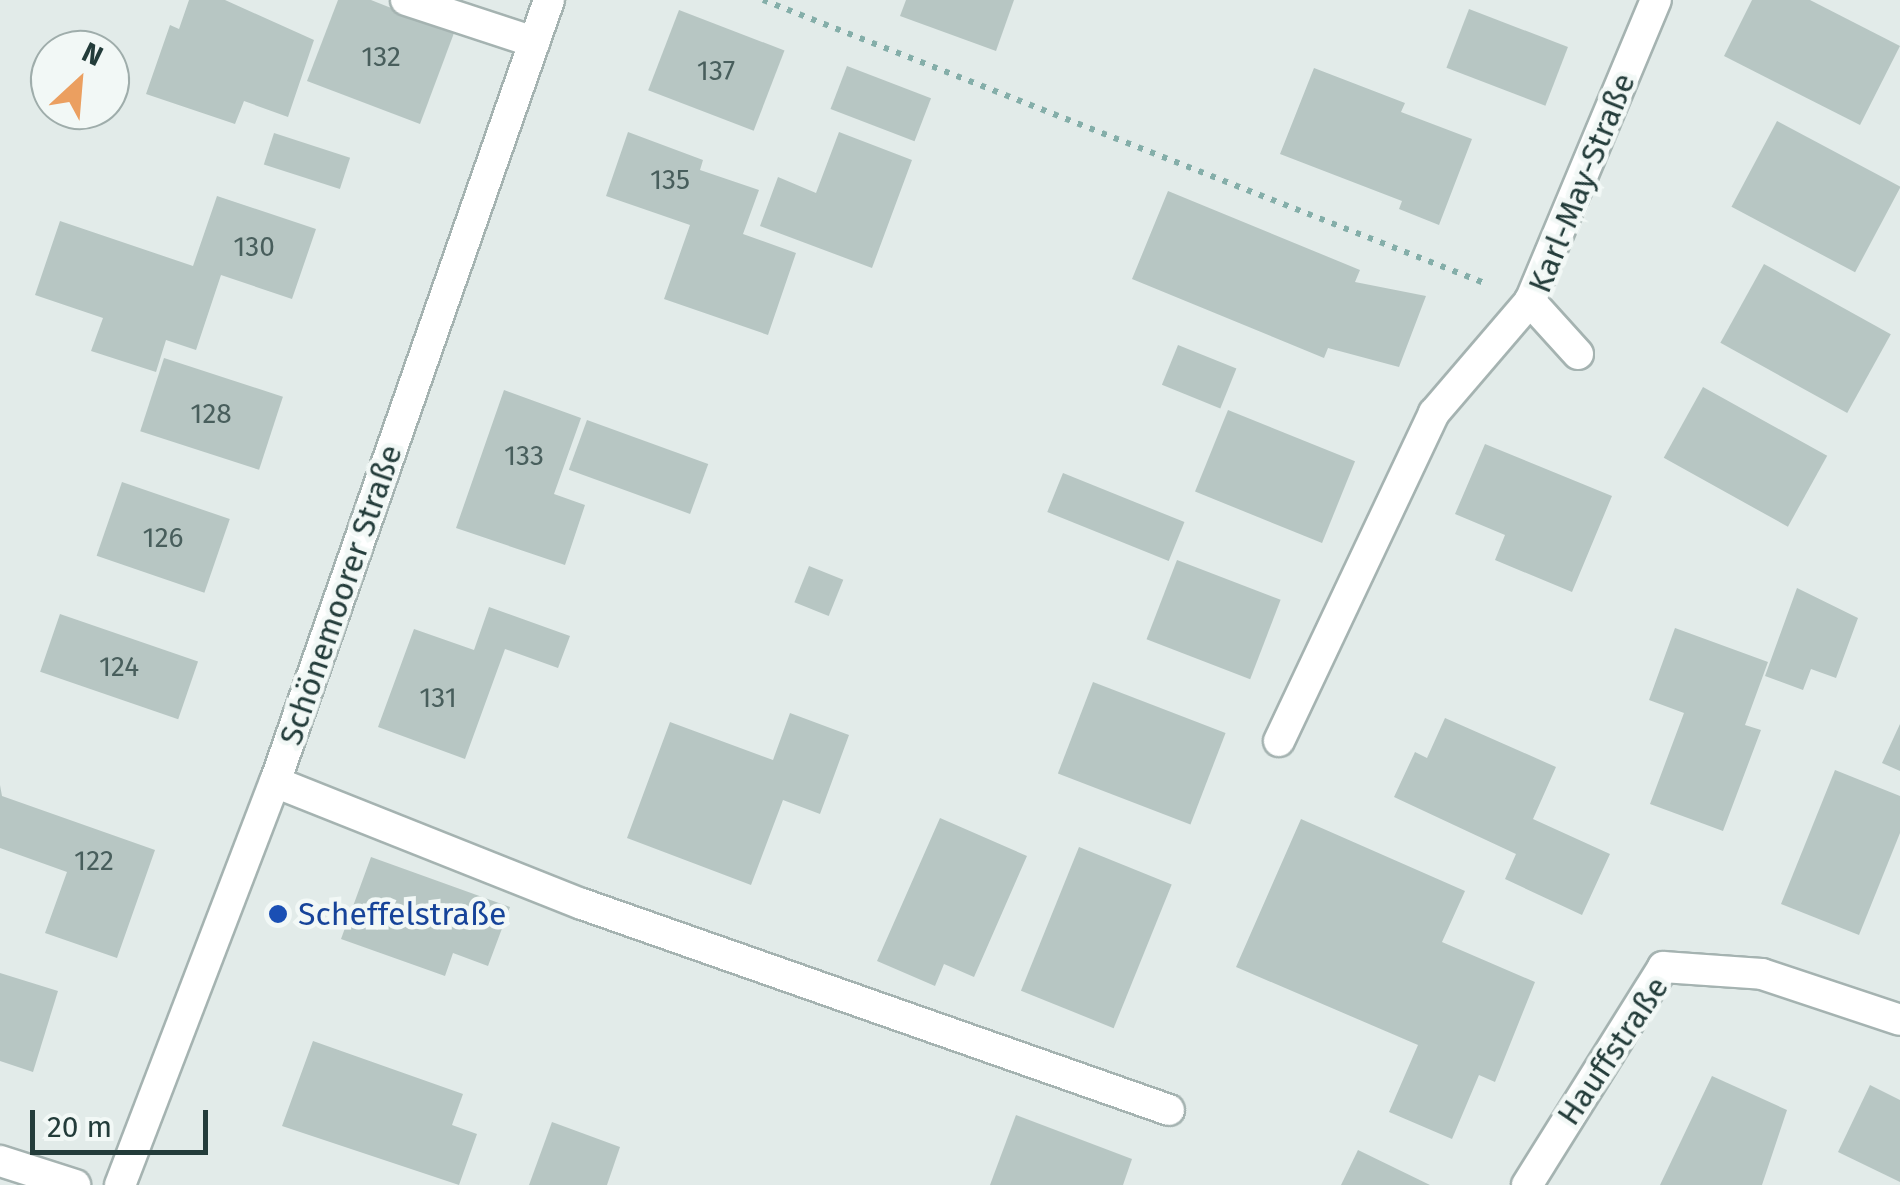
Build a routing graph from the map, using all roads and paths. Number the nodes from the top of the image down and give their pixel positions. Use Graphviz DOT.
graph roads {
  1 [pos="406,0"];
  2 [pos="549,0"];
  3 [pos="764,0"];
  4 [pos="1656,0"];
  5 [pos="534,42"];
  6 [pos="1530,301"];
  7 [pos="1578,354"];
  8 [pos="1279,742"];
  9 [pos="275,782"];
  10 [pos="1900,1020"];
  11 [pos="1169,1110"];
  12 [pos="0,1161"];
  13 [pos="75,1185"];
  14 [pos="120,1185"];
  15 [pos="1526,1185"];
  1 -- 5 [label="street"];
  2 -- 5 [label="street, Schönemoorer Straße"];
  3 -- 6 [label="path"];
  4 -- 6 [label="street, Karl-May-Straße"];
  5 -- 9 [label="street, Schönemoorer Straße"];
  6 -- 7 [label="street, Karl-May-Straße"];
  6 -- 8 [label="street"];
  9 -- 11 [label="street"];
  9 -- 14 [label="street, Schönemoorer Straße"];
  10 -- 15 [label="street, Hauffstraße"];
  12 -- 13 [label="street"];
}
